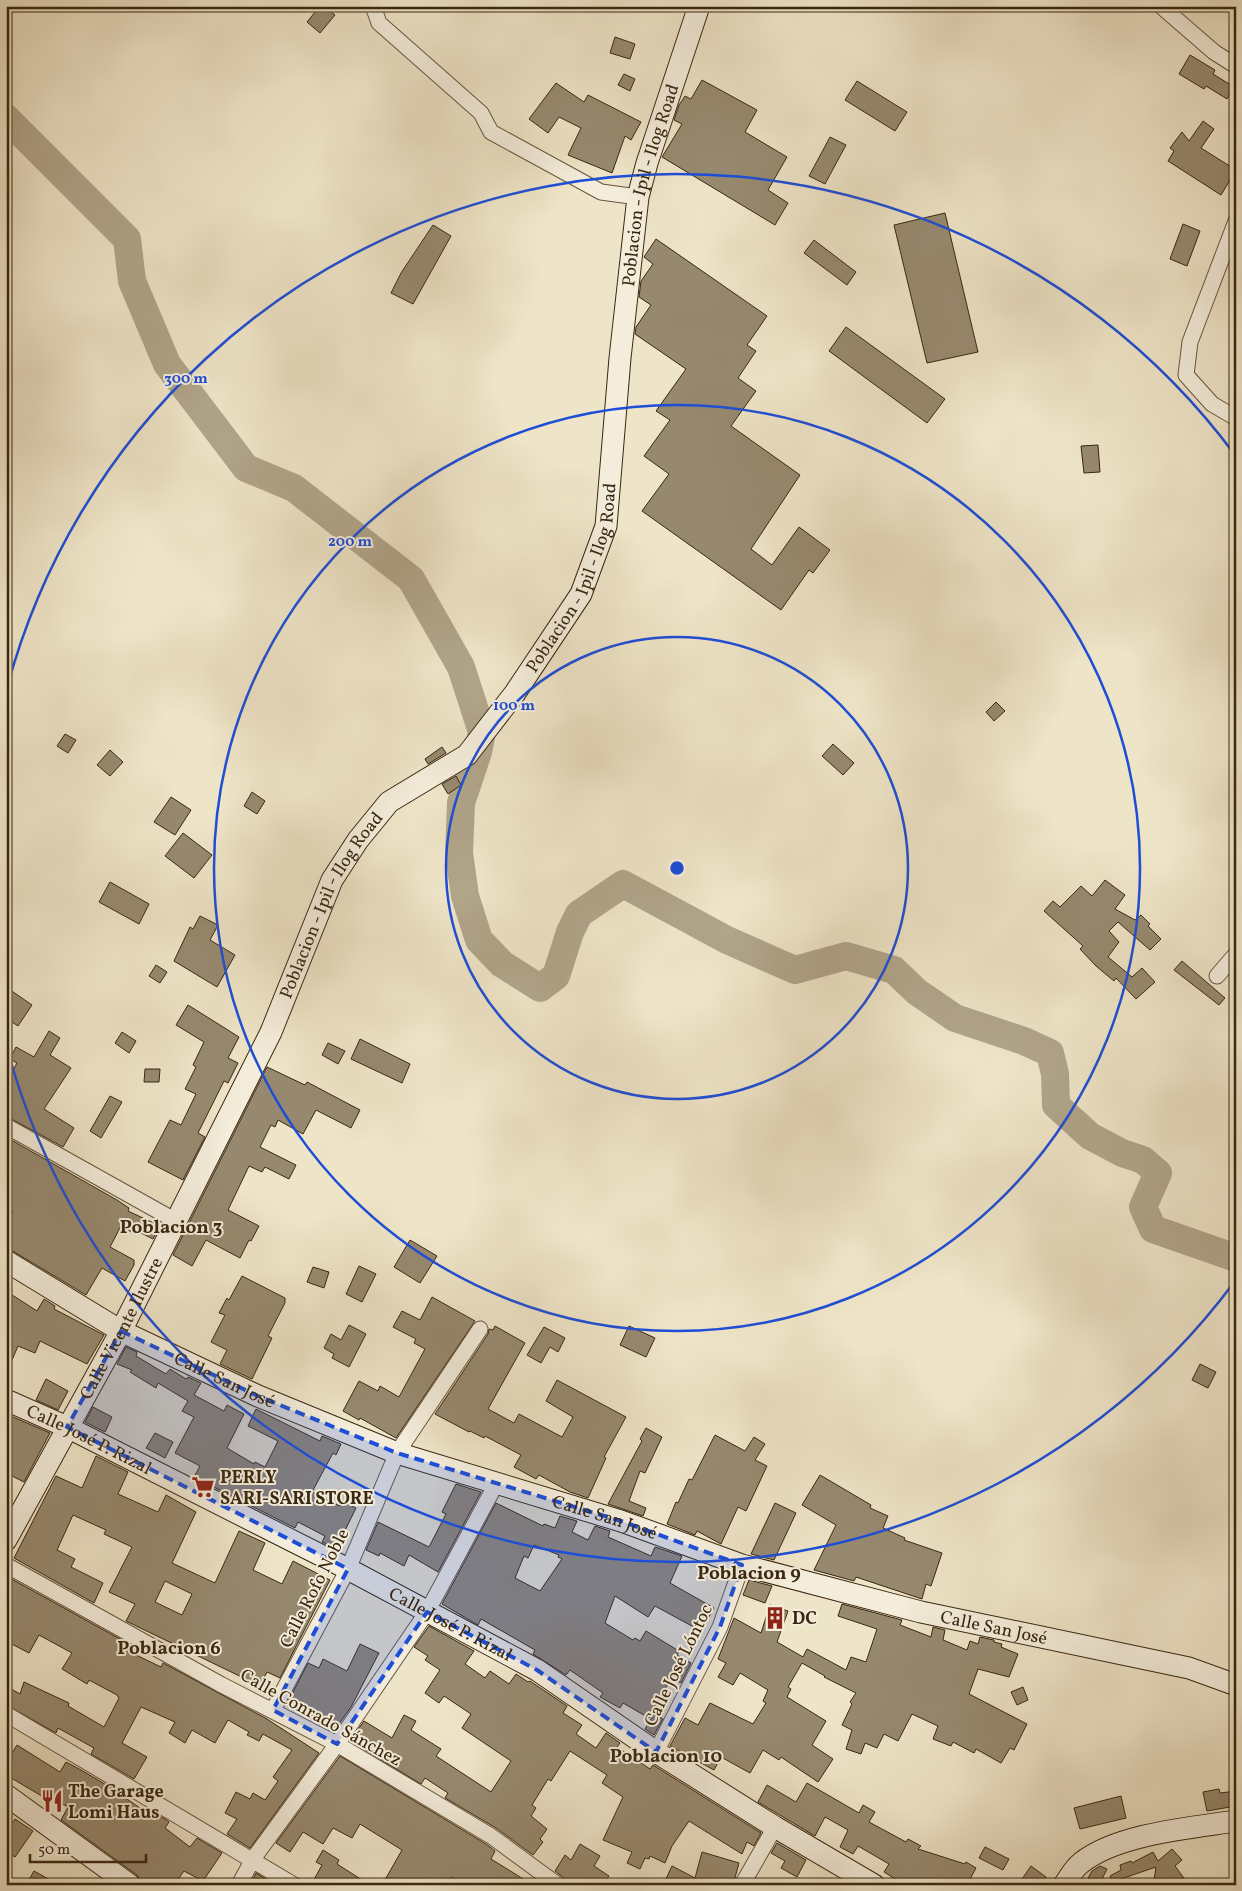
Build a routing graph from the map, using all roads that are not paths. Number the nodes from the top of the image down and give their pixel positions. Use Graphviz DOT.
graph roads {
  1 [pos="373,6"];
  2 [pos="699,6"];
  3 [pos="1161,6"];
  4 [pos="1236,66"];
  5 [pos="638,198"];
  6 [pos="1236,221"];
  7 [pos="1236,418"];
  8 [pos="1236,954"];
  9 [pos="1216,976"];
  10 [pos="6,1126"];
  11 [pos="176,1221"];
  12 [pos="6,1261"];
  13 [pos="480,1328"];
  14 [pos="121,1331"];
  15 [pos="6,1400"];
  16 [pos="67,1427"];
  17 [pos="397,1453"];
  18 [pos="496,1484"];
  19 [pos="6,1540"];
  20 [pos="6,1564"];
  21 [pos="742,1565"];
  22 [pos="348,1569"];
  23 [pos="427,1612"];
  24 [pos="1236,1685"];
  25 [pos="273,1710"];
  26 [pos="6,1714"];
  27 [pos="337,1744"];
  28 [pos="656,1752"];
  29 [pos="6,1795"];
  30 [pos="1236,1820"];
  31 [pos="775,1827"];
  32 [pos="253,1859"];
  33 [pos="130,1885"];
  34 [pos="239,1885"];
  35 [pos="294,1885"];
  36 [pos="558,1885"];
  37 [pos="742,1885"];
  38 [pos="874,1885"];
  39 [pos="1064,1885"];
  1 -- 5 [label="street"];
  2 -- 5 [label="street, Poblacion - Ipil - Ilog Road"];
  3 -- 4 [label="street"];
  5 -- 11 [label="street, Poblacion - Ipil - Ilog Road"];
  6 -- 7 [label="street"];
  8 -- 9 [label="street"];
  10 -- 11 [label="street"];
  11 -- 14 [label="street, Calle Vicente Ilustre"];
  12 -- 14 [label="street, Calle San José"];
  13 -- 17 [label="street, Calle Rofo Noble"];
  14 -- 16 [label="street, Calle Vicente Ilustre"];
  14 -- 17 [label="street, Calle San José"];
  15 -- 16 [label="street, Calle José P. Rizal"];
  16 -- 19 [label="street, Calle Vicente Ilustre"];
  16 -- 22 [label="street, Calle José P. Rizal"];
  17 -- 18 [label="street, Calle San José"];
  17 -- 22 [label="street, Calle Rofo Noble"];
  18 -- 21 [label="street, Calle San José"];
  18 -- 23 [label="street"];
  20 -- 25 [label="street, Calle Conrado Sánchez"];
  21 -- 24 [label="street, Calle San José"];
  21 -- 28 [label="street, Calle José Lóntoc"];
  22 -- 23 [label="street, Calle José P. Rizal"];
  22 -- 25 [label="street, Calle Rofo Noble"];
  23 -- 27 [label="street"];
  23 -- 28 [label="street, Calle José P. Rizal"];
  25 -- 27 [label="street, Calle Conrado Sánchez"];
  26 -- 32 [label="street"];
  27 -- 32 [label="street"];
  27 -- 36 [label="street, Calle Conrado Sánchez"];
  28 -- 31 [label="street, Calle José P. Rizal"];
  29 -- 33 [label="street"];
  30 -- 39 [label="street"];
  31 -- 37 [label="street"];
  31 -- 38 [label="street, Calle José P. Rizal"];
  32 -- 34 [label="street"];
  32 -- 35 [label="street"];
}
